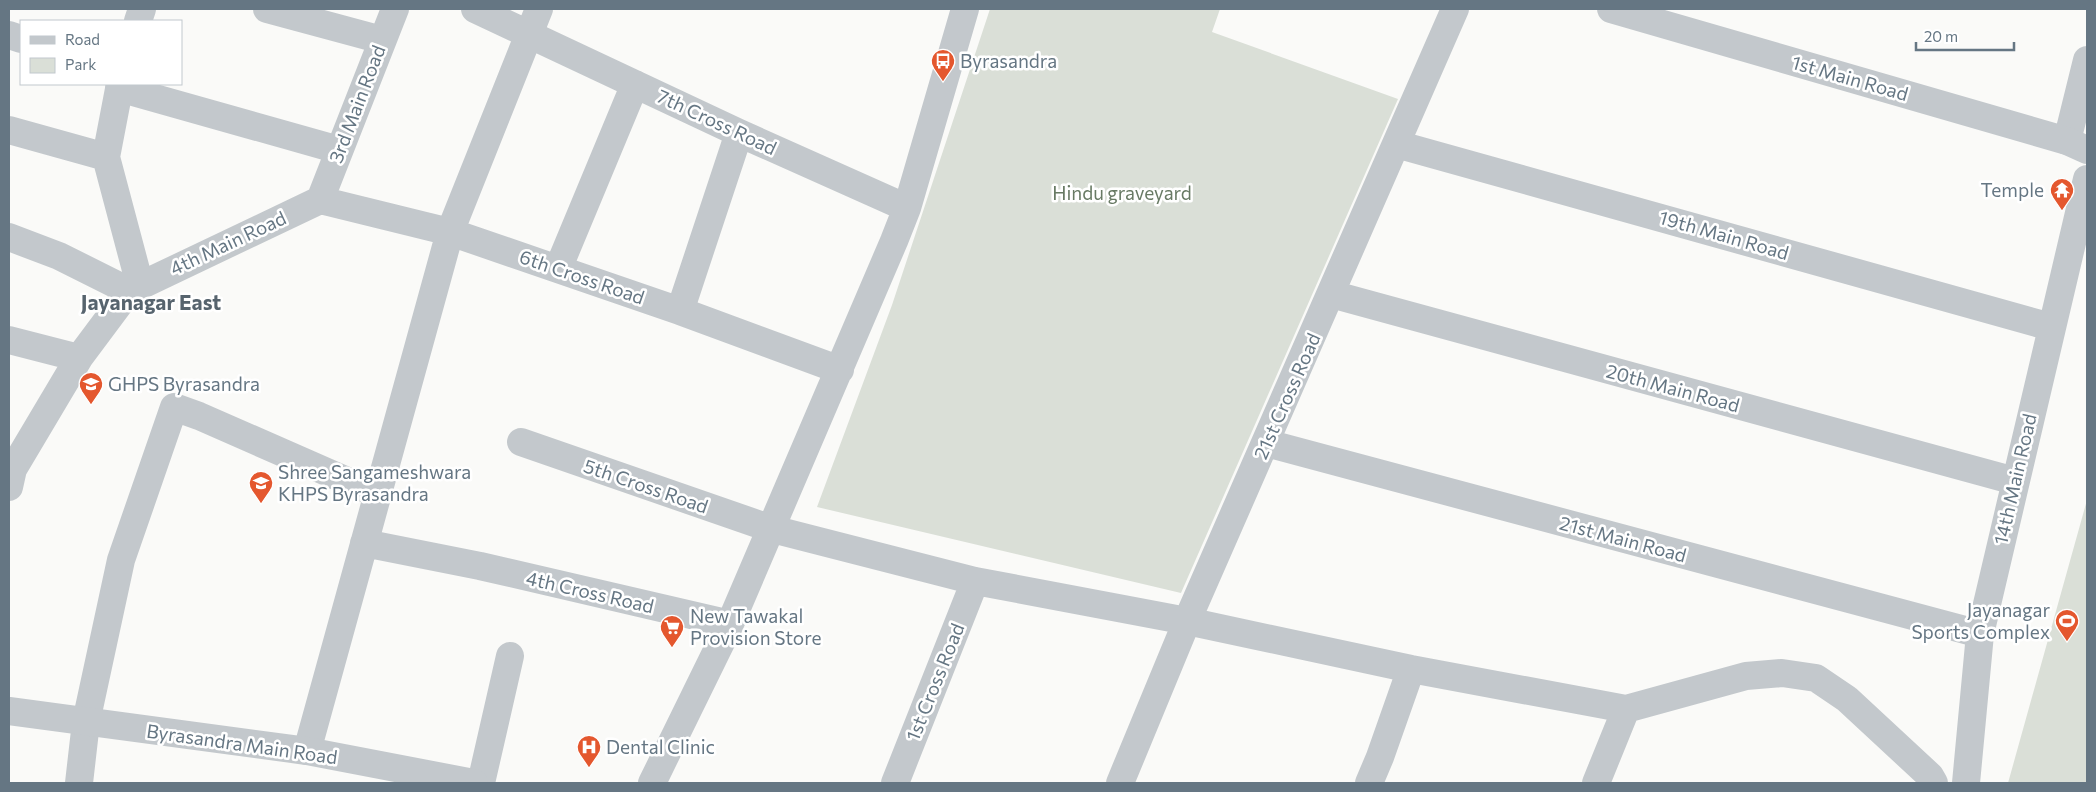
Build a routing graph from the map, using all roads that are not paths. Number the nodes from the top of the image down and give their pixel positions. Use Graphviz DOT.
graph roads {
  1 [pos="267,9"];
  2 [pos="395,9"];
  3 [pos="475,9"];
  4 [pos="965,9"];
  5 [pos="1455,9"];
  6 [pos="1611,9"];
  7 [pos="534,21"];
  8 [pos="382,40"];
  9 [pos="2087,60"];
  10 [pos="635,84"];
  11 [pos="119,86"];
  12 [pos="9,130"];
  13 [pos="739,133"];
  14 [pos="1396,144"];
  15 [pos="2077,146"];
  16 [pos="339,150"];
  17 [pos="106,157"];
  18 [pos="2087,179"];
  19 [pos="320,200"];
  20 [pos="907,208"];
  21 [pos="450,232"];
  22 [pos="9,236"];
  23 [pos="558,269"];
  24 [pos="134,288"];
  25 [pos="1331,294"];
  26 [pos="680,311"];
  27 [pos="2051,327"];
  28 [pos="9,340"];
  29 [pos="79,358"];
  30 [pos="840,370"];
  31 [pos="521,442"];
  32 [pos="1266,443"];
  33 [pos="10,475"];
  34 [pos="2015,480"];
  35 [pos="377,494"];
  36 [pos="772,529"];
  37 [pos="364,543"];
  38 [pos="975,581"];
  39 [pos="1188,621"];
  40 [pos="730,624"];
  41 [pos="1980,634"];
  42 [pos="510,656"];
  43 [pos="1410,669"];
  44 [pos="1626,709"];
  45 [pos="9,711"];
  46 [pos="86,722"];
  47 [pos="307,751"];
  48 [pos="78,783"];
  49 [pos="474,783"];
  50 [pos="481,783"];
  51 [pos="652,783"];
  52 [pos="895,783"];
  53 [pos="1120,783"];
  54 [pos="1369,783"];
  55 [pos="1596,783"];
  56 [pos="1934,783"];
  57 [pos="1966,783"];
  1 -- 8 [label="street"];
  2 -- 8 [label="street, 3rd Main Road"];
  3 -- 7 [label="street, 7th Cross Road"];
  4 -- 20 [label="street"];
  5 -- 14 [label="street, 21st Cross Road"];
  6 -- 15 [label="street, 1st Main Road"];
  7 -- 10 [label="street, 7th Cross Road"];
  7 -- 21 [label="street"];
  8 -- 16 [label="street, 3rd Main Road"];
  9 -- 15 [label="street"];
  10 -- 13 [label="street, 7th Cross Road"];
  10 -- 23 [label="street"];
  11 -- 16 [label="street"];
  11 -- 17 [label="street"];
  12 -- 17 [label="street"];
  13 -- 20 [label="street, 7th Cross Road"];
  13 -- 26 [label="street"];
  14 -- 25 [label="street, 21st Cross Road"];
  14 -- 27 [label="street, 19th Main Road"];
  16 -- 19 [label="street, 3rd Main Road"];
  17 -- 24 [label="street"];
  18 -- 27 [label="street, 14th Main Road"];
  19 -- 21 [label="street, 6th Cross Road"];
  19 -- 24 [label="street, 4th Main Road"];
  20 -- 30 [label="street"];
  21 -- 23 [label="street, 6th Cross Road"];
  21 -- 35 [label="street"];
  22 -- 24 [label="street"];
  23 -- 26 [label="street, 6th Cross Road"];
  24 -- 29 [label="street, 4th Main Road"];
  25 -- 32 [label="street, 21st Cross Road"];
  25 -- 34 [label="street, 20th Main Road"];
  26 -- 30 [label="street, 6th Cross Road"];
  27 -- 34 [label="street, 14th Main Road"];
  28 -- 29 [label="street"];
  29 -- 33 [label="street, 4th Main Road"];
  30 -- 36 [label="street"];
  31 -- 36 [label="street, 5th Cross Road"];
  32 -- 39 [label="street, 21st Cross Road"];
  32 -- 41 [label="street, 21st Main Road"];
  34 -- 41 [label="street, 14th Main Road"];
  35 -- 37 [label="street"];
  35 -- 46 [label="street"];
  36 -- 38 [label="street, 5th Cross Road"];
  36 -- 40 [label="street"];
  37 -- 40 [label="street, 4th Cross Road"];
  37 -- 47 [label="street"];
  38 -- 39 [label="street, 5th Cross Road"];
  38 -- 52 [label="street, 1st Cross Road"];
  39 -- 43 [label="street, 5th Cross Road"];
  39 -- 53 [label="street, 21st Cross Road"];
  40 -- 51 [label="street"];
  41 -- 57 [label="street, 14th Main Road"];
  42 -- 50 [label="street"];
  43 -- 44 [label="street, 5th Cross Road"];
  43 -- 54 [label="street"];
  44 -- 55 [label="street"];
  44 -- 56 [label="street"];
  45 -- 46 [label="street, Byrasandra Main Road"];
  46 -- 47 [label="street, Byrasandra Main Road"];
  46 -- 48 [label="street"];
  47 -- 49 [label="street, Byrasandra Main Road"];
}
